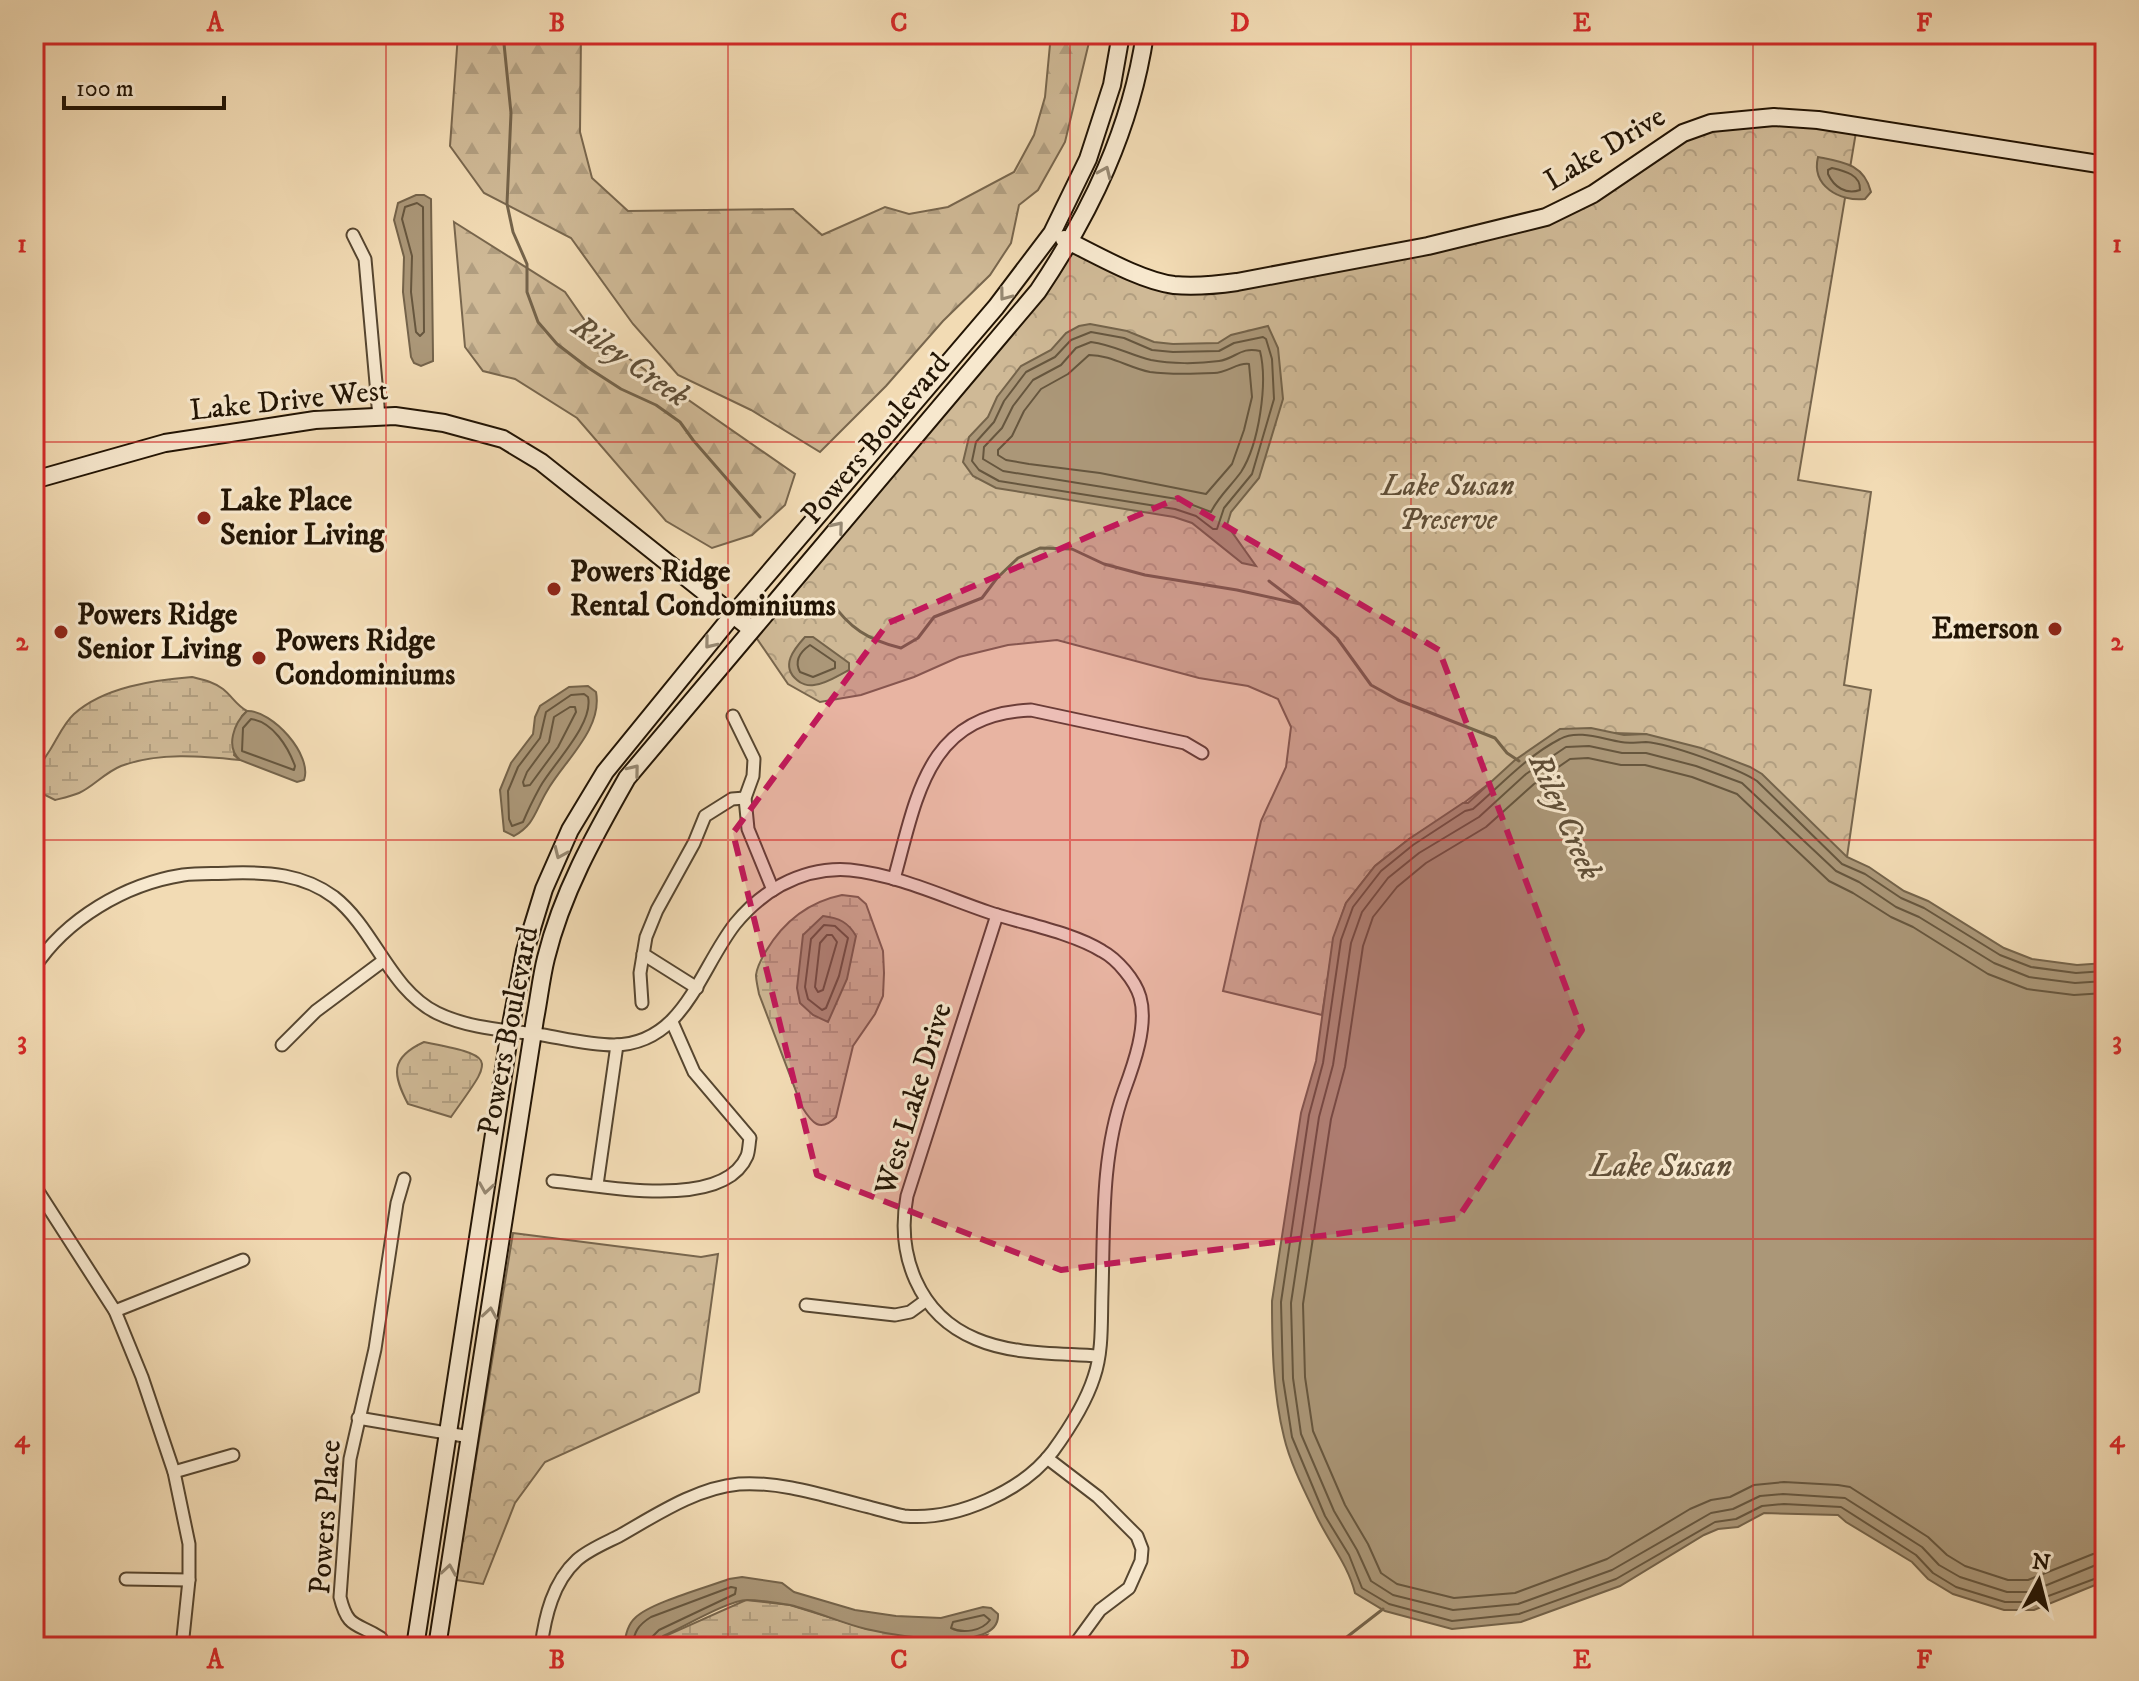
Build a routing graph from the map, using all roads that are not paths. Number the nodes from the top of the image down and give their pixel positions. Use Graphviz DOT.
graph roads {
  1 [pos="1121,34"];
  2 [pos="1145,34"];
  3 [pos="2105,165"];
  4 [pos="1052,233"];
  5 [pos="353,235"];
  6 [pos="1071,242"];
  7 [pos="379,417"];
  8 [pos="34,480"];
  9 [pos="732,616"];
  10 [pos="751,629"];
  11 [pos="733,716"];
  12 [pos="1202,753"];
  13 [pos="745,798"];
  14 [pos="894,879"];
  15 [pos="773,890"];
  16 [pos="997,915"];
  17 [pos="643,954"];
  18 [pos="383,961"];
  19 [pos="34,968"];
  20 [pos="697,988"];
  21 [pos="642,1003"];
  22 [pos="672,1022"];
  23 [pos="510,1030"];
  24 [pos="533,1034"];
  25 [pos="282,1045"];
  26 [pos="617,1045"];
  27 [pos="404,1179"];
  28 [pos="553,1181"];
  29 [pos="34,1185"];
  30 [pos="597,1185"];
  31 [pos="243,1260"];
  32 [pos="925,1301"];
  33 [pos="806,1305"];
  34 [pos="115,1311"];
  35 [pos="1098,1356"];
  36 [pos="358,1418"];
  37 [pos="448,1434"];
  38 [pos="470,1437"];
  39 [pos="233,1455"];
  40 [pos="1047,1458"];
  41 [pos="174,1472"];
  42 [pos="126,1579"];
  43 [pos="189,1580"];
  44 [pos="182,1647"];
  45 [pos="384,1647"];
  46 [pos="415,1647"];
  47 [pos="437,1647"];
  48 [pos="541,1647"];
  49 [pos="1073,1647"];
  1 -- 4 [label="main road, Powers Boulevard"];
  6 -- 2 [label="main road, Powers Boulevard, one-way"];
  3 -- 6 [label="main road, Lake Drive"];
  4 -- 6 [label="main road, Lake Drive"];
  4 -- 9 [label="main road, Powers Boulevard, one-way"];
  5 -- 7 [label="street"];
  10 -- 6 [label="main road, Powers Boulevard, one-way"];
  7 -- 8 [label="main road, Lake Drive West"];
  7 -- 9 [label="main road, Lake Drive West"];
  9 -- 10 [label="main road, Lake Drive West"];
  9 -- 23 [label="main road, Powers Boulevard, one-way"];
  24 -- 10 [label="main road, Powers Boulevard, one-way"];
  11 -- 13 [label="street"];
  12 -- 14 [label="street"];
  13 -- 15 [label="street"];
  13 -- 17 [label="street"];
  14 -- 15 [label="street"];
  14 -- 16 [label="street"];
  15 -- 20 [label="street"];
  16 -- 32 [label="street, West Lake Drive"];
  16 -- 35 [label="street"];
  17 -- 20 [label="street"];
  17 -- 21 [label="street"];
  18 -- 19 [label="street"];
  18 -- 23 [label="street"];
  18 -- 25 [label="street"];
  20 -- 22 [label="street"];
  22 -- 26 [label="street"];
  22 -- 30 [label="street"];
  23 -- 24 [label="street"];
  23 -- 37 [label="main road, Powers Boulevard, one-way"];
  24 -- 26 [label="street"];
  38 -- 24 [label="main road, Powers Boulevard, one-way"];
  26 -- 30 [label="street"];
  27 -- 36 [label="street, Powers Place"];
  28 -- 30 [label="street"];
  29 -- 34 [label="street"];
  31 -- 34 [label="street"];
  32 -- 33 [label="street"];
  32 -- 35 [label="street, West Lake Drive"];
  34 -- 41 [label="street"];
  35 -- 40 [label="street"];
  36 -- 37 [label="street, Powers Place"];
  36 -- 45 [label="street, Powers Place"];
  37 -- 38 [label="street, Powers Place"];
  37 -- 46 [label="main road, Powers Boulevard"];
  47 -- 38 [label="main road, Powers Boulevard, one-way"];
  39 -- 41 [label="street"];
  40 -- 48 [label="street"];
  40 -- 49 [label="street"];
  41 -- 43 [label="street"];
  42 -- 43 [label="street"];
  43 -- 44 [label="street"];
}
